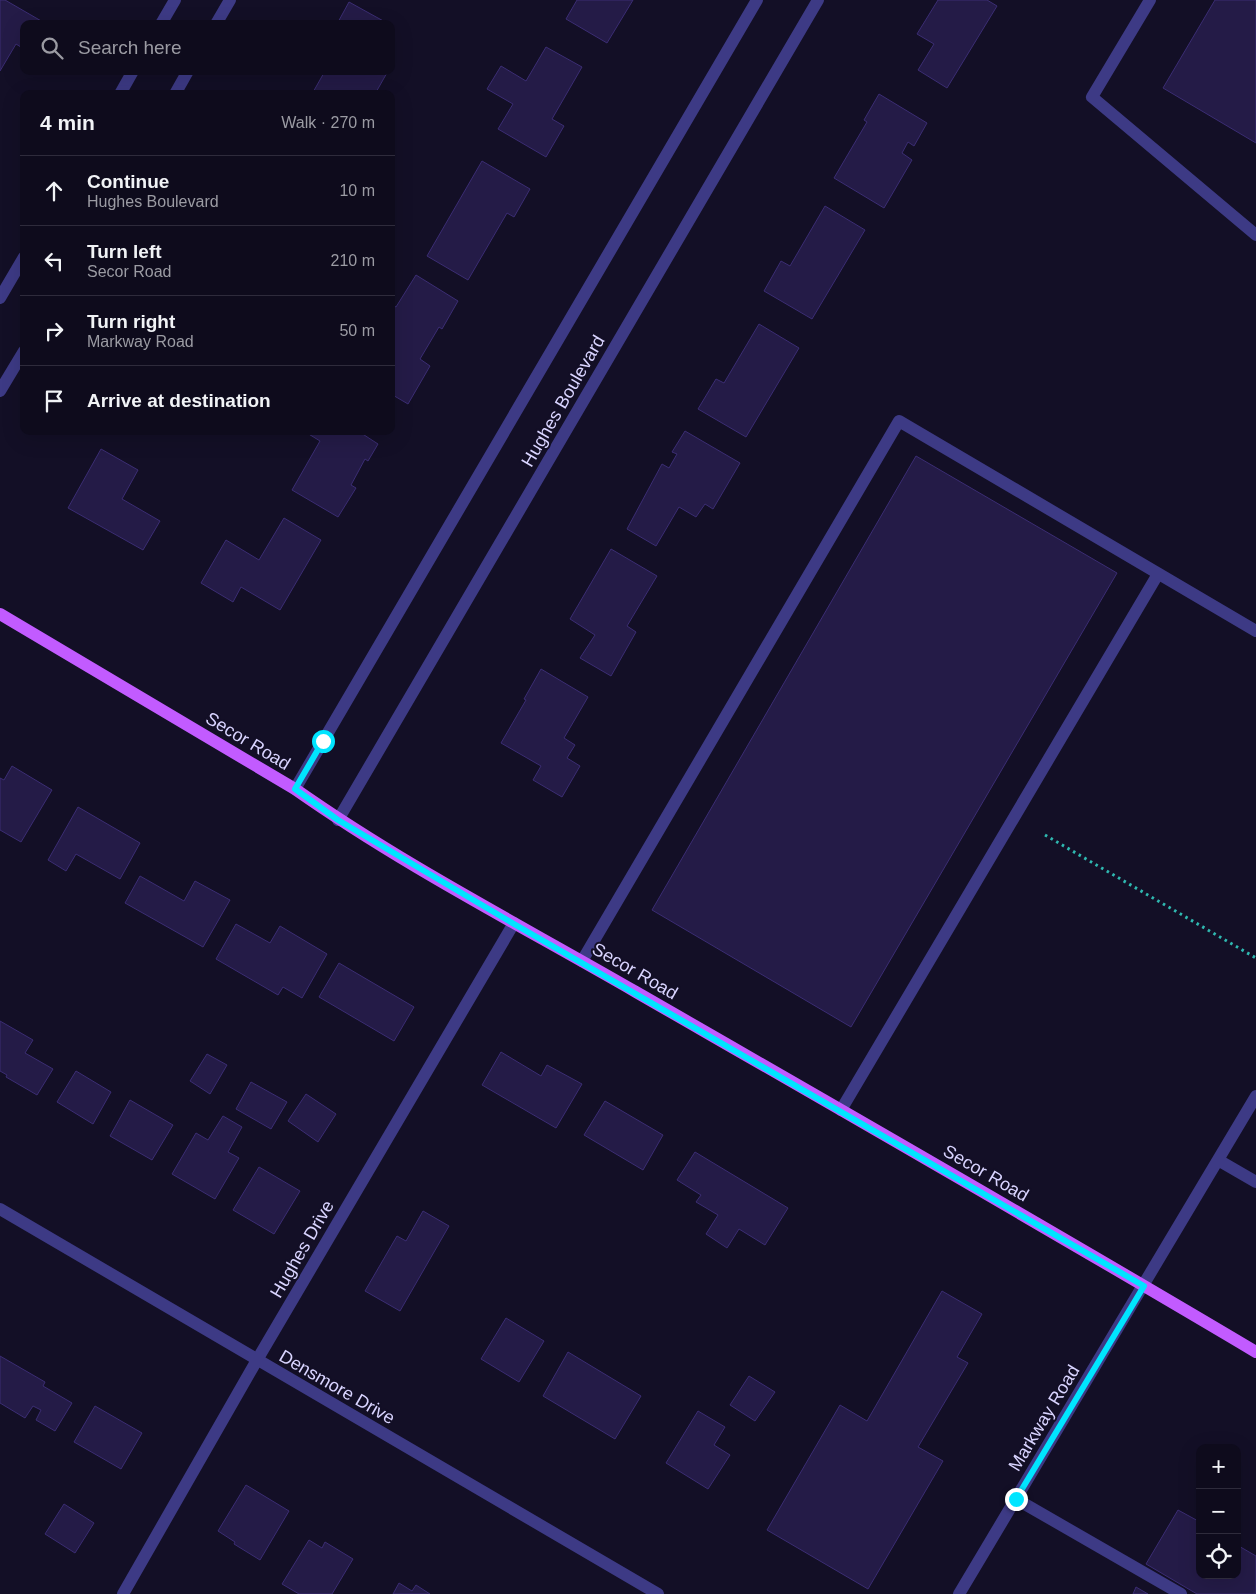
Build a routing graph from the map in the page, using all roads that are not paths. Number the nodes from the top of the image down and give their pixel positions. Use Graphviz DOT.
graph roads {
  1 [pos="175,0"];
  2 [pos="230,0"];
  3 [pos="757,0"];
  4 [pos="818,0"];
  5 [pos="1150,0"];
  6 [pos="163,20"];
  7 [pos="218,20"];
  8 [pos="131,75"];
  9 [pos="186,75"];
  10 [pos="122,90"];
  11 [pos="177,90"];
  12 [pos="1256,235"];
  13 [pos="20,265"];
  14 [pos="0,298"];
  15 [pos="20,358"];
  16 [pos="0,391"];
  17 [pos="1158,574"];
  18 [pos="0,614"];
  19 [pos="1256,631"];
  20 [pos="295,789"];
  21 [pos="338,820"];
  22 [pos="514,924"];
  23 [pos="582,961"];
  24 [pos="1256,1096"];
  25 [pos="841,1110"];
  26 [pos="1218,1160"];
  27 [pos="1256,1182"];
  28 [pos="0,1209"];
  29 [pos="1144,1286"];
  30 [pos="1256,1352"];
  31 [pos="257,1360"];
  32 [pos="1016,1499"];
  33 [pos="123,1594"];
  34 [pos="658,1594"];
  35 [pos="959,1594"];
  36 [pos="1181,1594"];
  1 -- 6 [label="street"];
  2 -- 7 [label="street"];
  3 -- 20 [label="street, Hughes Boulevard"];
  4 -- 21 [label="street, Hughes Boulevard"];
  5 -- 12 [label="street"];
  8 -- 10 [label="street"];
  9 -- 11 [label="street"];
  13 -- 14 [label="street"];
  15 -- 16 [label="street"];
  17 -- 19 [label="street"];
  17 -- 23 [label="street"];
  17 -- 25 [label="street"];
  18 -- 20 [label="main road, Secor Road"];
  20 -- 21 [label="main road, Secor Road"];
  21 -- 22 [label="main road, Secor Road"];
  22 -- 23 [label="main road, Secor Road"];
  22 -- 31 [label="street, Hughes Drive"];
  23 -- 25 [label="main road, Secor Road"];
  24 -- 26 [label="street, Markway Road"];
  25 -- 29 [label="main road, Secor Road"];
  26 -- 27 [label="street"];
  26 -- 29 [label="street, Markway Road"];
  28 -- 31 [label="street, Densmore Drive"];
  29 -- 30 [label="main road, Secor Road"];
  29 -- 32 [label="street, Markway Road"];
  31 -- 33 [label="street, Hughes Drive"];
  31 -- 34 [label="street, Densmore Drive"];
  32 -- 35 [label="street, Markway Road"];
  32 -- 36 [label="street"];
}
